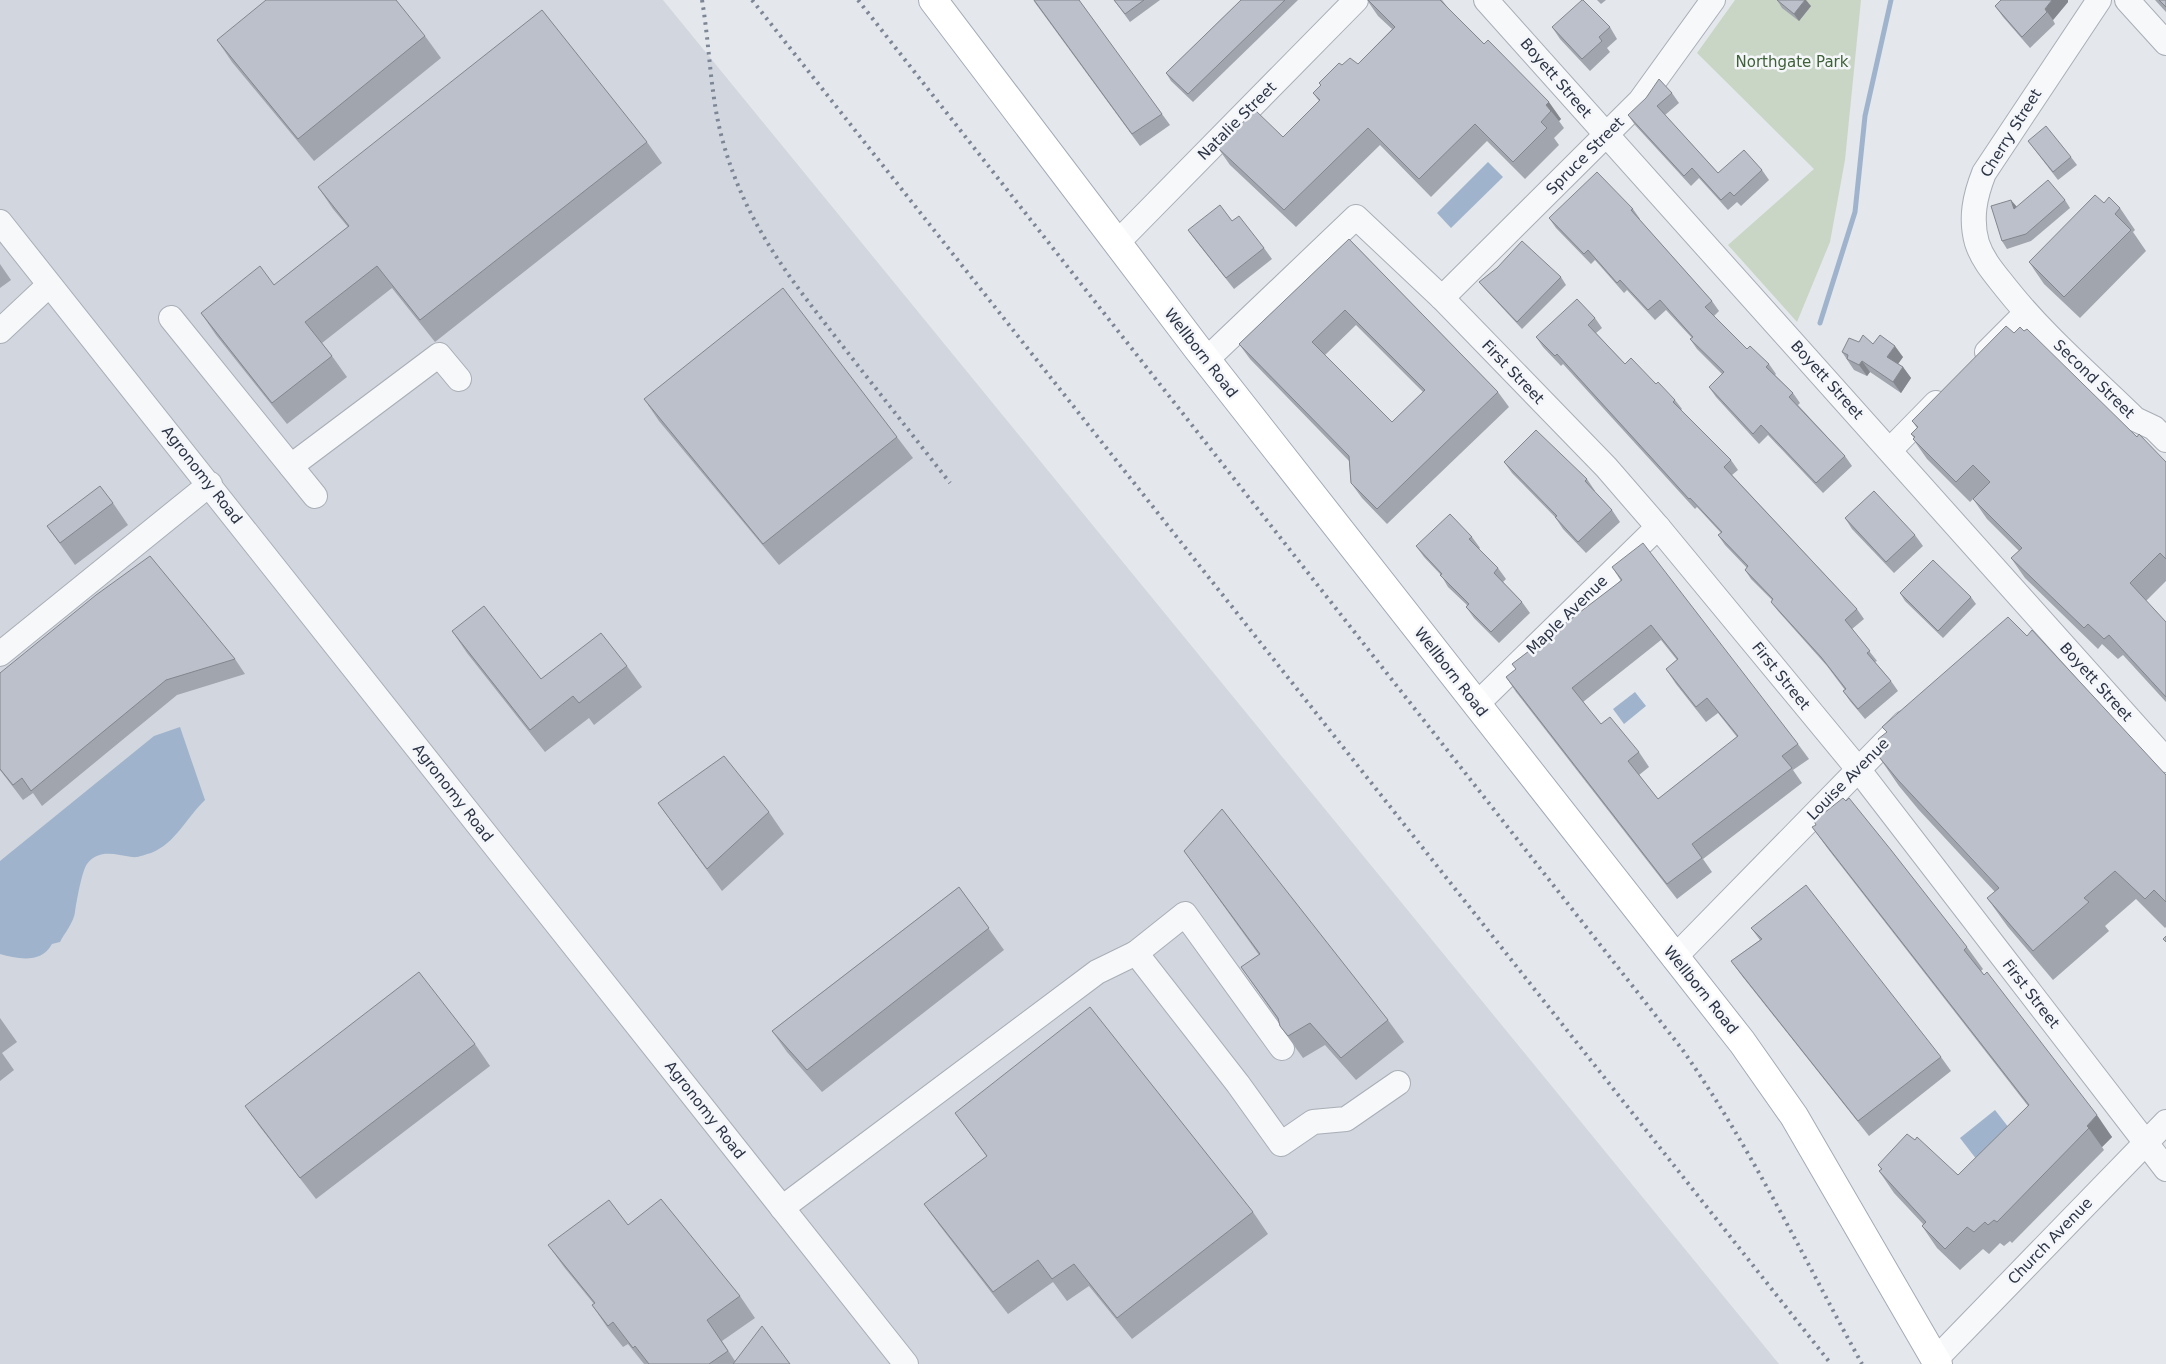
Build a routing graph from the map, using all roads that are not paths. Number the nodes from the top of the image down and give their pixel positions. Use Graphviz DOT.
graph roads {
  1 [pos="933,0"];
  2 [pos="1356,0"];
  3 [pos="1486,0"];
  4 [pos="1713,0"];
  5 [pos="2099,0"];
  6 [pos="2127,0"];
  7 [pos="2166,43"];
  8 [pos="1606,135"];
  9 [pos="0,222"];
  10 [pos="1118,242"];
  11 [pos="49,285"];
  12 [pos="1442,298"];
  13 [pos="2026,313"];
  14 [pos="171,318"];
  15 [pos="0,331"];
  16 [pos="1206,360"];
  17 [pos="1974,365"];
  18 [pos="459,379"];
  19 [pos="1954,385"];
  20 [pos="2162,430"];
  21 [pos="1890,450"];
  22 [pos="291,466"];
  23 [pos="210,484"];
  24 [pos="315,496"];
  25 [pos="1658,527"];
  26 [pos="0,654"];
  27 [pos="1476,704"];
  28 [pos="1920,708"];
  29 [pos="2166,760"];
  30 [pos="1858,769"];
  31 [pos="1136,953"];
  32 [pos="1674,958"];
  33 [pos="1282,1048"];
  34 [pos="1398,1083"];
  35 [pos="2166,1122"];
  36 [pos="2145,1144"];
  37 [pos="2166,1169"];
  38 [pos="782,1208"];
  39 [pos="1936,1362"];
  40 [pos="906,1364"];
  1 -- 10 [label="main road, Wellborn Road"];
  2 -- 10 [label="street, Natalie Street"];
  3 -- 8 [label="street, Boyett Street"];
  4 -- 8 [label="street, Spruce Street"];
  5 -- 13 [label="street, Cherry Street"];
  6 -- 7 [label="street"];
  8 -- 12 [label="street, Spruce Street"];
  8 -- 21 [label="street, Boyett Street"];
  9 -- 11 [label="street, Agronomy Road"];
  10 -- 16 [label="main road, Wellborn Road"];
  11 -- 15 [label="street"];
  11 -- 23 [label="street, Agronomy Road"];
  12 -- 16 [label="street, First Street"];
  12 -- 25 [label="street, First Street"];
  13 -- 17 [label="street"];
  13 -- 20 [label="street, Second Street"];
  14 -- 22 [label="street"];
  16 -- 27 [label="main road, Wellborn Road"];
  18 -- 22 [label="street"];
  19 -- 21 [label="street"];
  21 -- 29 [label="street, Boyett Street"];
  22 -- 24 [label="street"];
  23 -- 26 [label="street"];
  23 -- 38 [label="street, Agronomy Road"];
  25 -- 27 [label="street, Maple Avenue"];
  25 -- 30 [label="street, First Street"];
  27 -- 32 [label="main road, Wellborn Road"];
  28 -- 30 [label="street, Louise Avenue"];
  30 -- 32 [label="street, Louise Avenue"];
  30 -- 36 [label="street, First Street"];
  31 -- 33 [label="street"];
  31 -- 34 [label="street"];
  31 -- 38 [label="street"];
  32 -- 39 [label="main road, Wellborn Road"];
  35 -- 36 [label="street, Church Avenue"];
  36 -- 37 [label="street, First Street"];
  36 -- 39 [label="street, Church Avenue"];
  38 -- 40 [label="street, Agronomy Road"];
}
